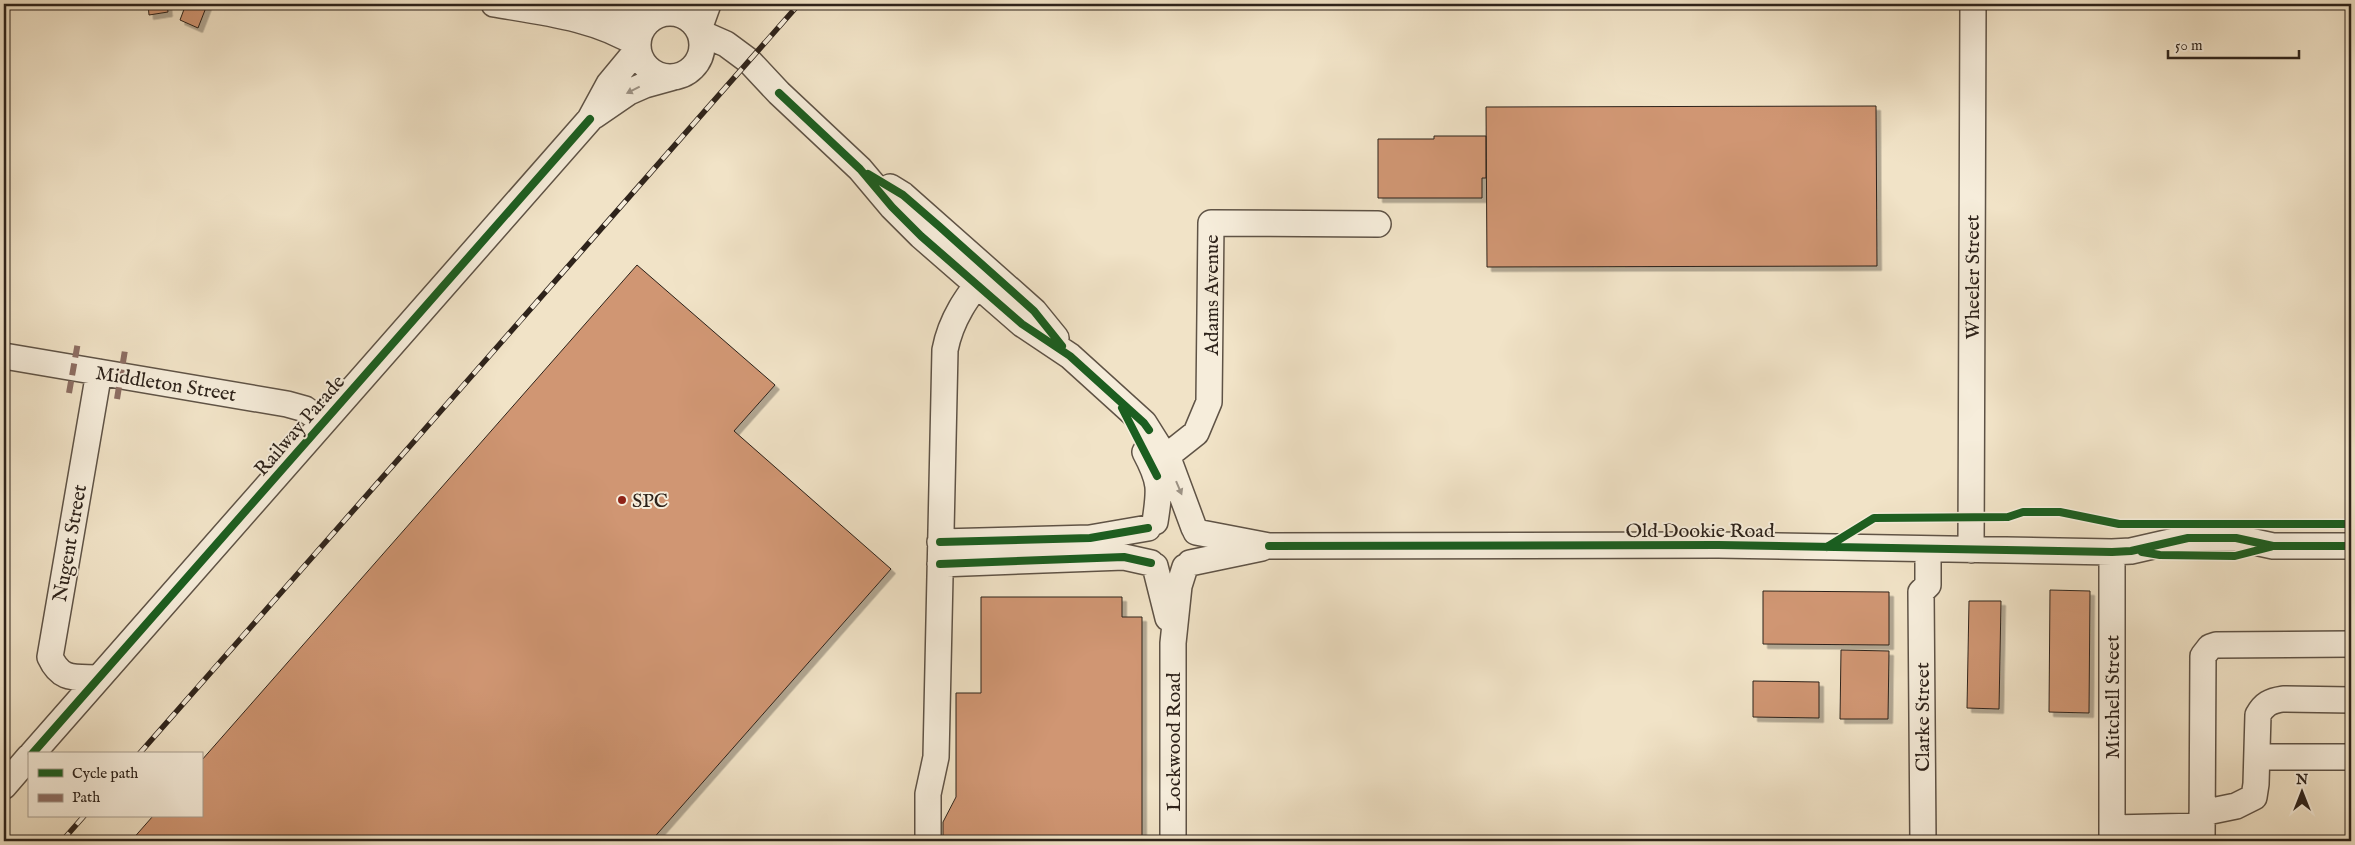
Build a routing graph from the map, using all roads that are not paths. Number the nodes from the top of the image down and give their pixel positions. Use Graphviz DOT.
graph roads {
  1 [pos="494,4"];
  2 [pos="708,4"];
  3 [pos="1973,4"];
  4 [pos="531,10"];
  5 [pos="662,12"];
  6 [pos="700,31"];
  7 [pos="638,47"];
  8 [pos="688,71"];
  9 [pos="779,93"];
  10 [pos="590,119"];
  11 [pos="1378,224"];
  12 [pos="982,278"];
  13 [pos="4,356"];
  14 [pos="99,372"];
  15 [pos="1119,401"];
  16 [pos="323,422"];
  17 [pos="1164,455"];
  18 [pos="1151,525"];
  19 [pos="1195,530"];
  20 [pos="1269,546"];
  21 [pos="2351,546"];
  22 [pos="1921,549"];
  23 [pos="1971,550"];
  24 [pos="2121,551"];
  25 [pos="940,553"];
  26 [pos="1154,565"];
  27 [pos="1188,565"];
  28 [pos="1173,643"];
  29 [pos="2351,644"];
  30 [pos="98,678"];
  31 [pos="2351,700"];
  32 [pos="34,752"];
  33 [pos="2257,757"];
  34 [pos="2351,757"];
  35 [pos="28,758"];
  36 [pos="4,786"];
  37 [pos="2202,827"];
  38 [pos="2112,835"];
  39 [pos="928,841"];
  40 [pos="1174,841"];
  41 [pos="1923,841"];
  1 -- 4 [label="street"];
  2 -- 6 [label="street"];
  3 -- 23 [label="street, Wheeler Street"];
  4 -- 5 [label="street"];
  4 -- 7 [label="street"];
  5 -- 6 [label="street"];
  5 -- 7 [label="street"];
  6 -- 8 [label="street"];
  6 -- 9 [label="street"];
  7 -- 8 [label="street"];
  7 -- 10 [label="street, Railway Parade"];
  8 -- 9 [label="street"];
  8 -- 10 [label="street, Railway Parade, one-way"];
  9 -- 12 [label="street"];
  10 -- 16 [label="street, Railway Parade"];
  11 -- 17 [label="street, Adams Avenue"];
  12 -- 15 [label="street"];
  12 -- 25 [label="street"];
  13 -- 14 [label="street, Middleton Street"];
  14 -- 16 [label="street, Middleton Street"];
  14 -- 30 [label="street, Nugent Street"];
  15 -- 17 [label="street"];
  15 -- 18 [label="street"];
  16 -- 30 [label="street, Railway Parade"];
  17 -- 19 [label="street, one-way"];
  18 -- 19 [label="street"];
  18 -- 25 [label="street"];
  18 -- 26 [label="street"];
  19 -- 20 [label="street, Old Dookie Road"];
  19 -- 27 [label="street"];
  20 -- 22 [label="street, Old Dookie Road"];
  20 -- 27 [label="street, Old Dookie Road"];
  21 -- 24 [label="street, Old Dookie Road"];
  22 -- 23 [label="street, Old Dookie Road"];
  22 -- 41 [label="street, Clarke Street"];
  23 -- 24 [label="street, Old Dookie Road"];
  24 -- 38 [label="street, Mitchell Street"];
  25 -- 26 [label="street"];
  25 -- 39 [label="street"];
  26 -- 27 [label="street"];
  26 -- 28 [label="street, Lockwood Road"];
  27 -- 28 [label="street, Lockwood Road"];
  28 -- 40 [label="street, Lockwood Road"];
  29 -- 37 [label="street"];
  30 -- 32 [label="street, Railway Parade"];
  31 -- 33 [label="street"];
  33 -- 34 [label="street"];
  33 -- 37 [label="street"];
  35 -- 36 [label="street"];
  37 -- 38 [label="street"];
}
